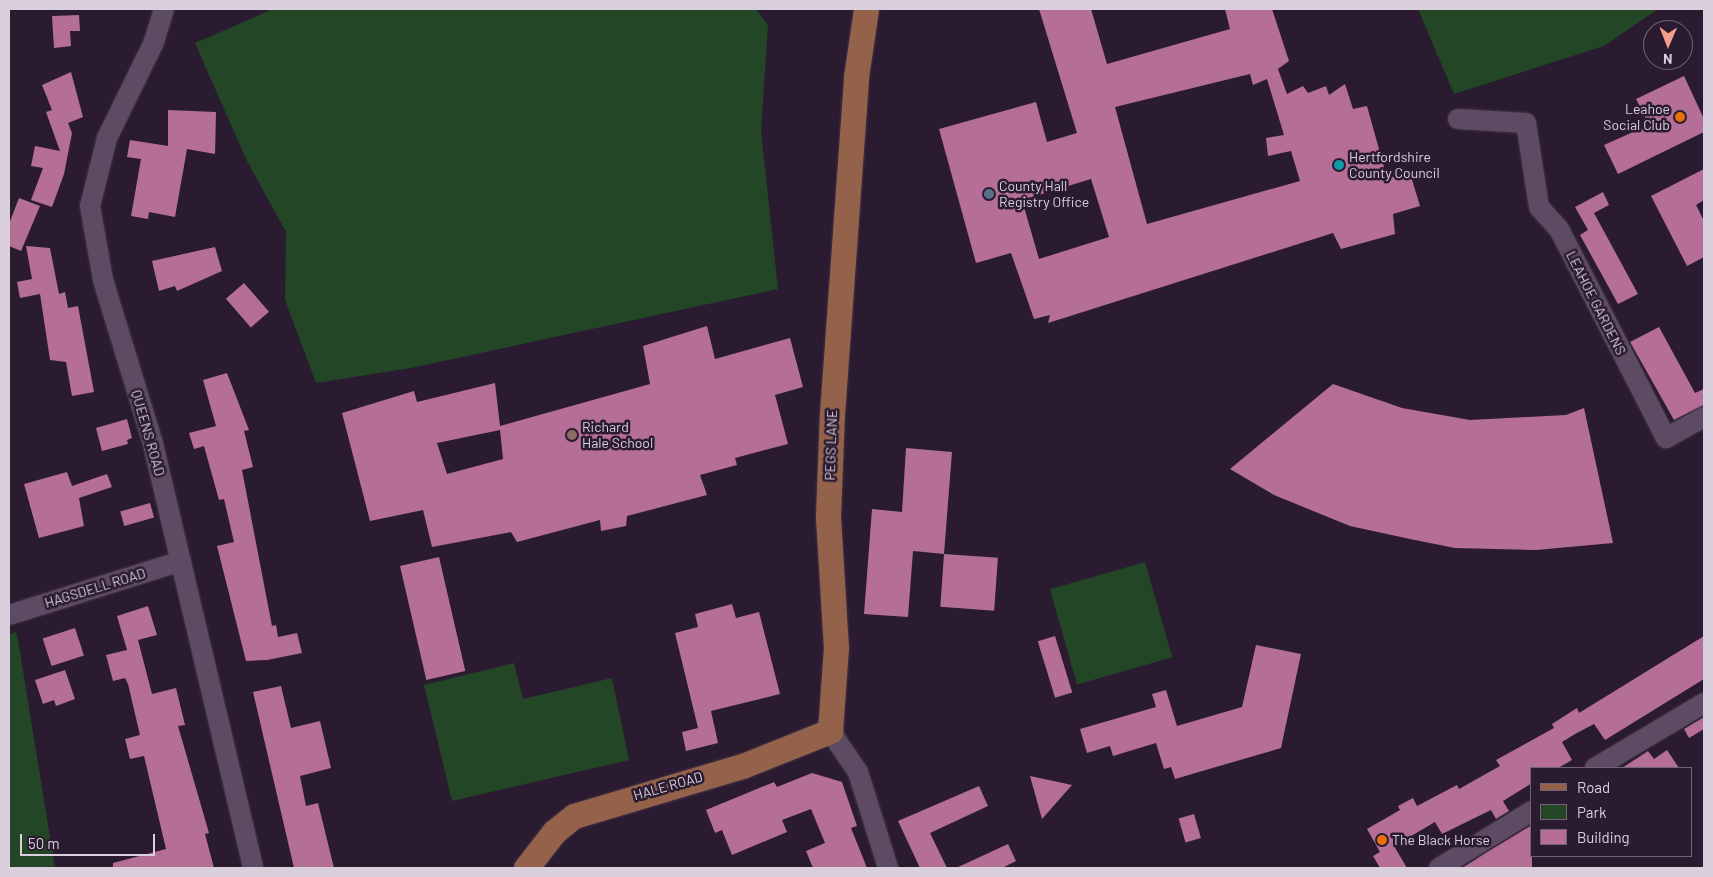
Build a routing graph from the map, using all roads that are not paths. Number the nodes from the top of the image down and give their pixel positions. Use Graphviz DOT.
graph roads {
  1 [pos="164,9"];
  2 [pos="866,9"];
  3 [pos="1458,118"];
  4 [pos="1704,417"];
  5 [pos="181,561"];
  6 [pos="9,615"];
  7 [pos="1704,703"];
  8 [pos="830,731"];
  9 [pos="1597,767"];
  10 [pos="1530,812"];
  11 [pos="254,868"];
  12 [pos="526,868"];
  13 [pos="888,868"];
  14 [pos="1439,868"];
  1 -- 5 [label="street, QUEENS ROAD"];
  2 -- 8 [label="main road, PEGS LANE"];
  3 -- 4 [label="street, LEAHOE GARDENS"];
  5 -- 6 [label="street, HAGSDELL ROAD"];
  5 -- 11 [label="street, QUEENS ROAD"];
  7 -- 9 [label="street"];
  8 -- 12 [label="main road, HALE ROAD"];
  8 -- 13 [label="street"];
  10 -- 14 [label="street"];
}
